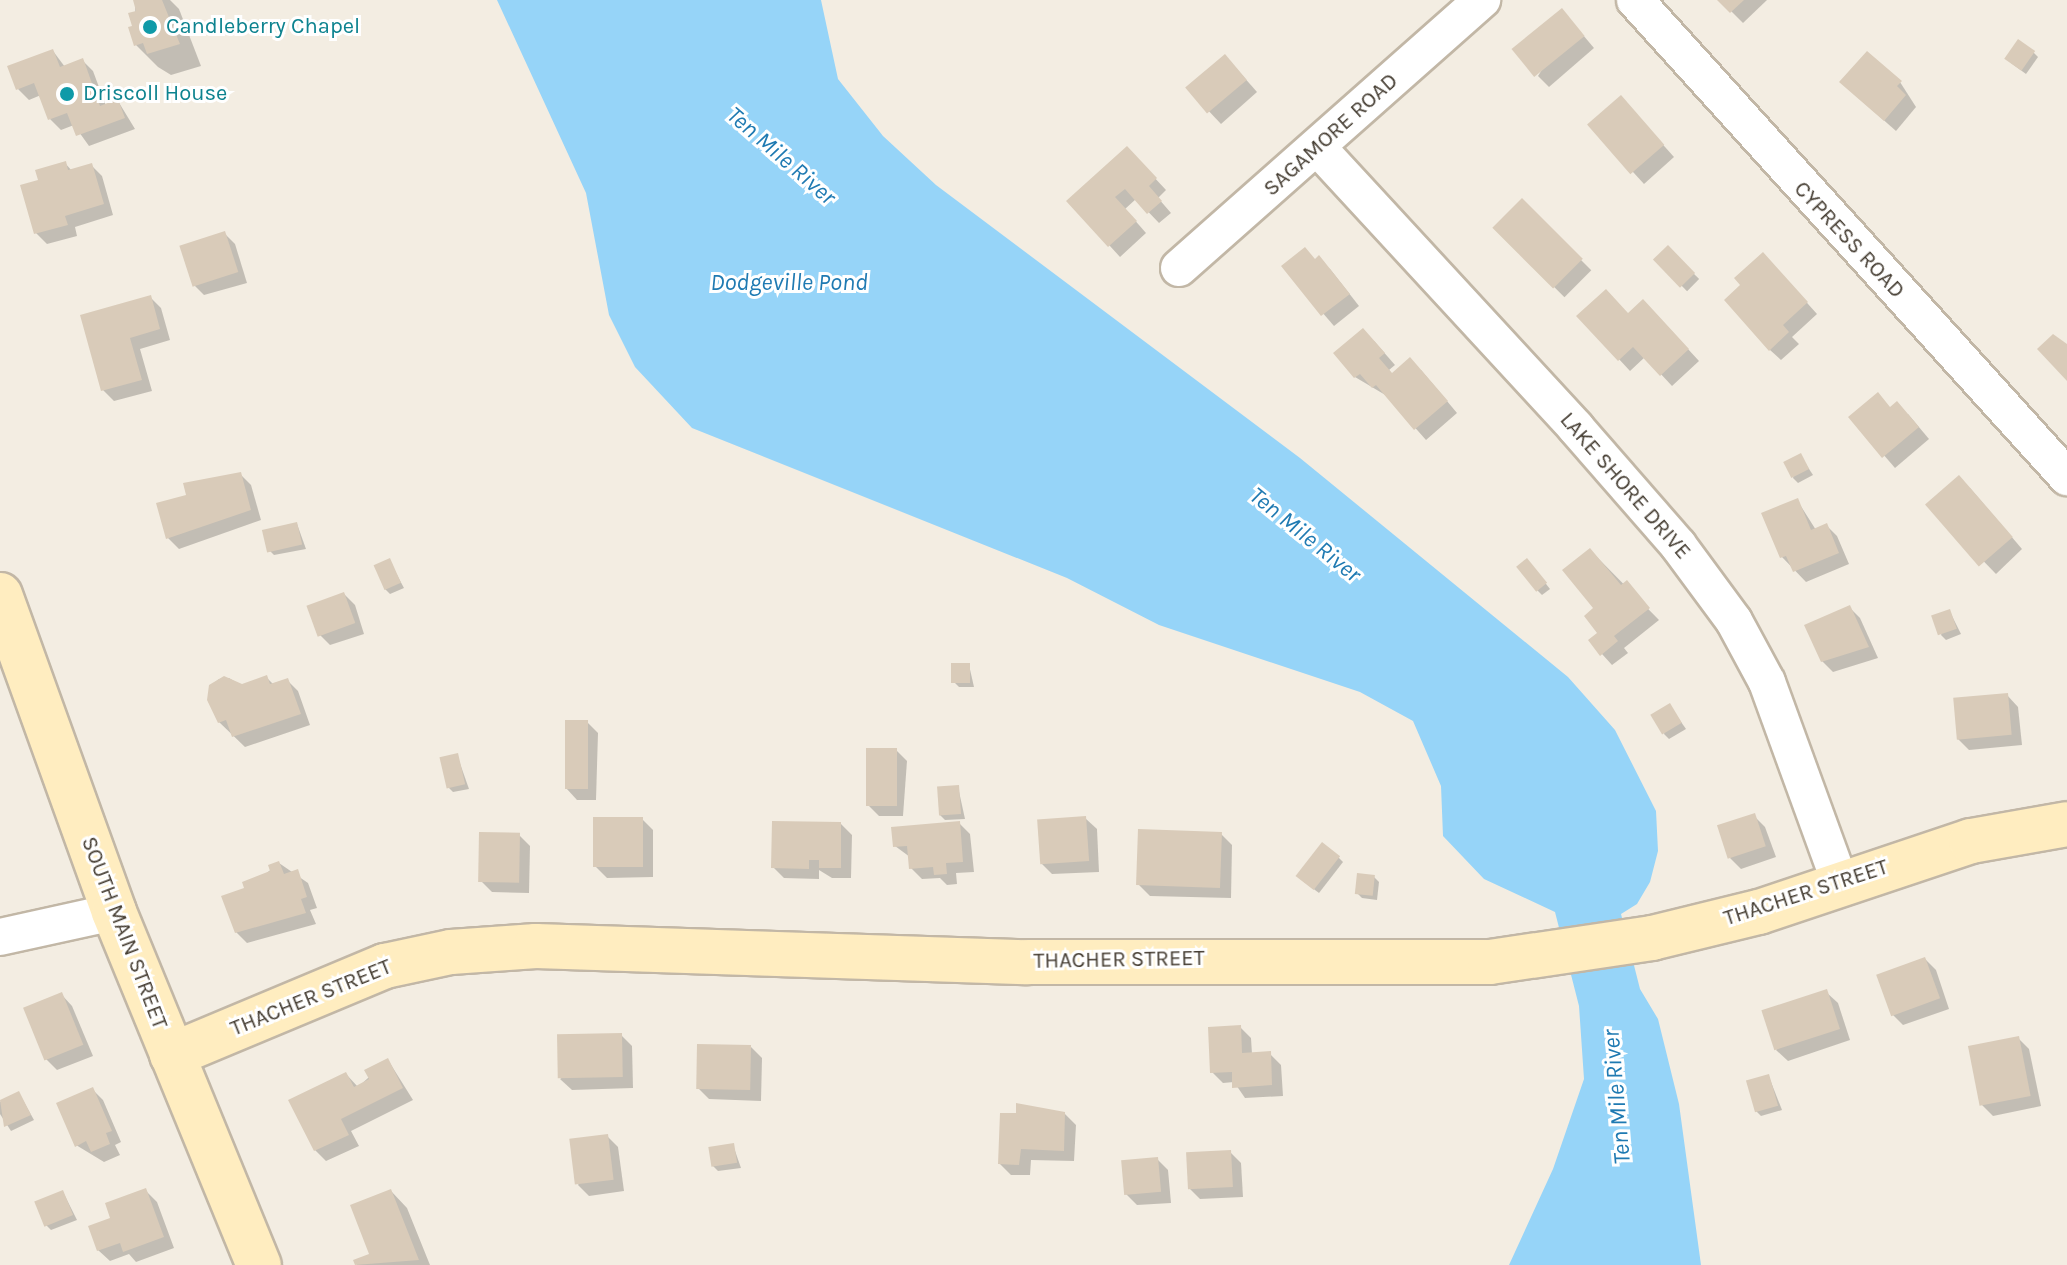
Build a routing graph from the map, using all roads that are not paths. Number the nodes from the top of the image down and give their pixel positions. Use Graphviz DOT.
graph roads {
  1 [pos="1482,0"];
  2 [pos="1635,0"];
  3 [pos="1318,148"];
  4 [pos="1179,268"];
  5 [pos="2067,477"];
  6 [pos="0,595"];
  7 [pos="2067,824"];
  8 [pos="1840,883"];
  9 [pos="114,912"];
  10 [pos="0,937"];
  11 [pos="172,1055"];
  12 [pos="259,1265"];
  1 -- 3 [label="street, SAGAMORE ROAD"];
  2 -- 5 [label="street, CYPRESS ROAD"];
  3 -- 4 [label="street, SAGAMORE ROAD"];
  3 -- 8 [label="street, LAKE SHORE DRIVE"];
  6 -- 9 [label="main road, SOUTH MAIN STREET"];
  7 -- 8 [label="main road, THACHER STREET"];
  8 -- 11 [label="main road, THACHER STREET"];
  9 -- 10 [label="street"];
  9 -- 11 [label="main road, SOUTH MAIN STREET"];
  11 -- 12 [label="main road, SOUTH MAIN STREET"];
}
